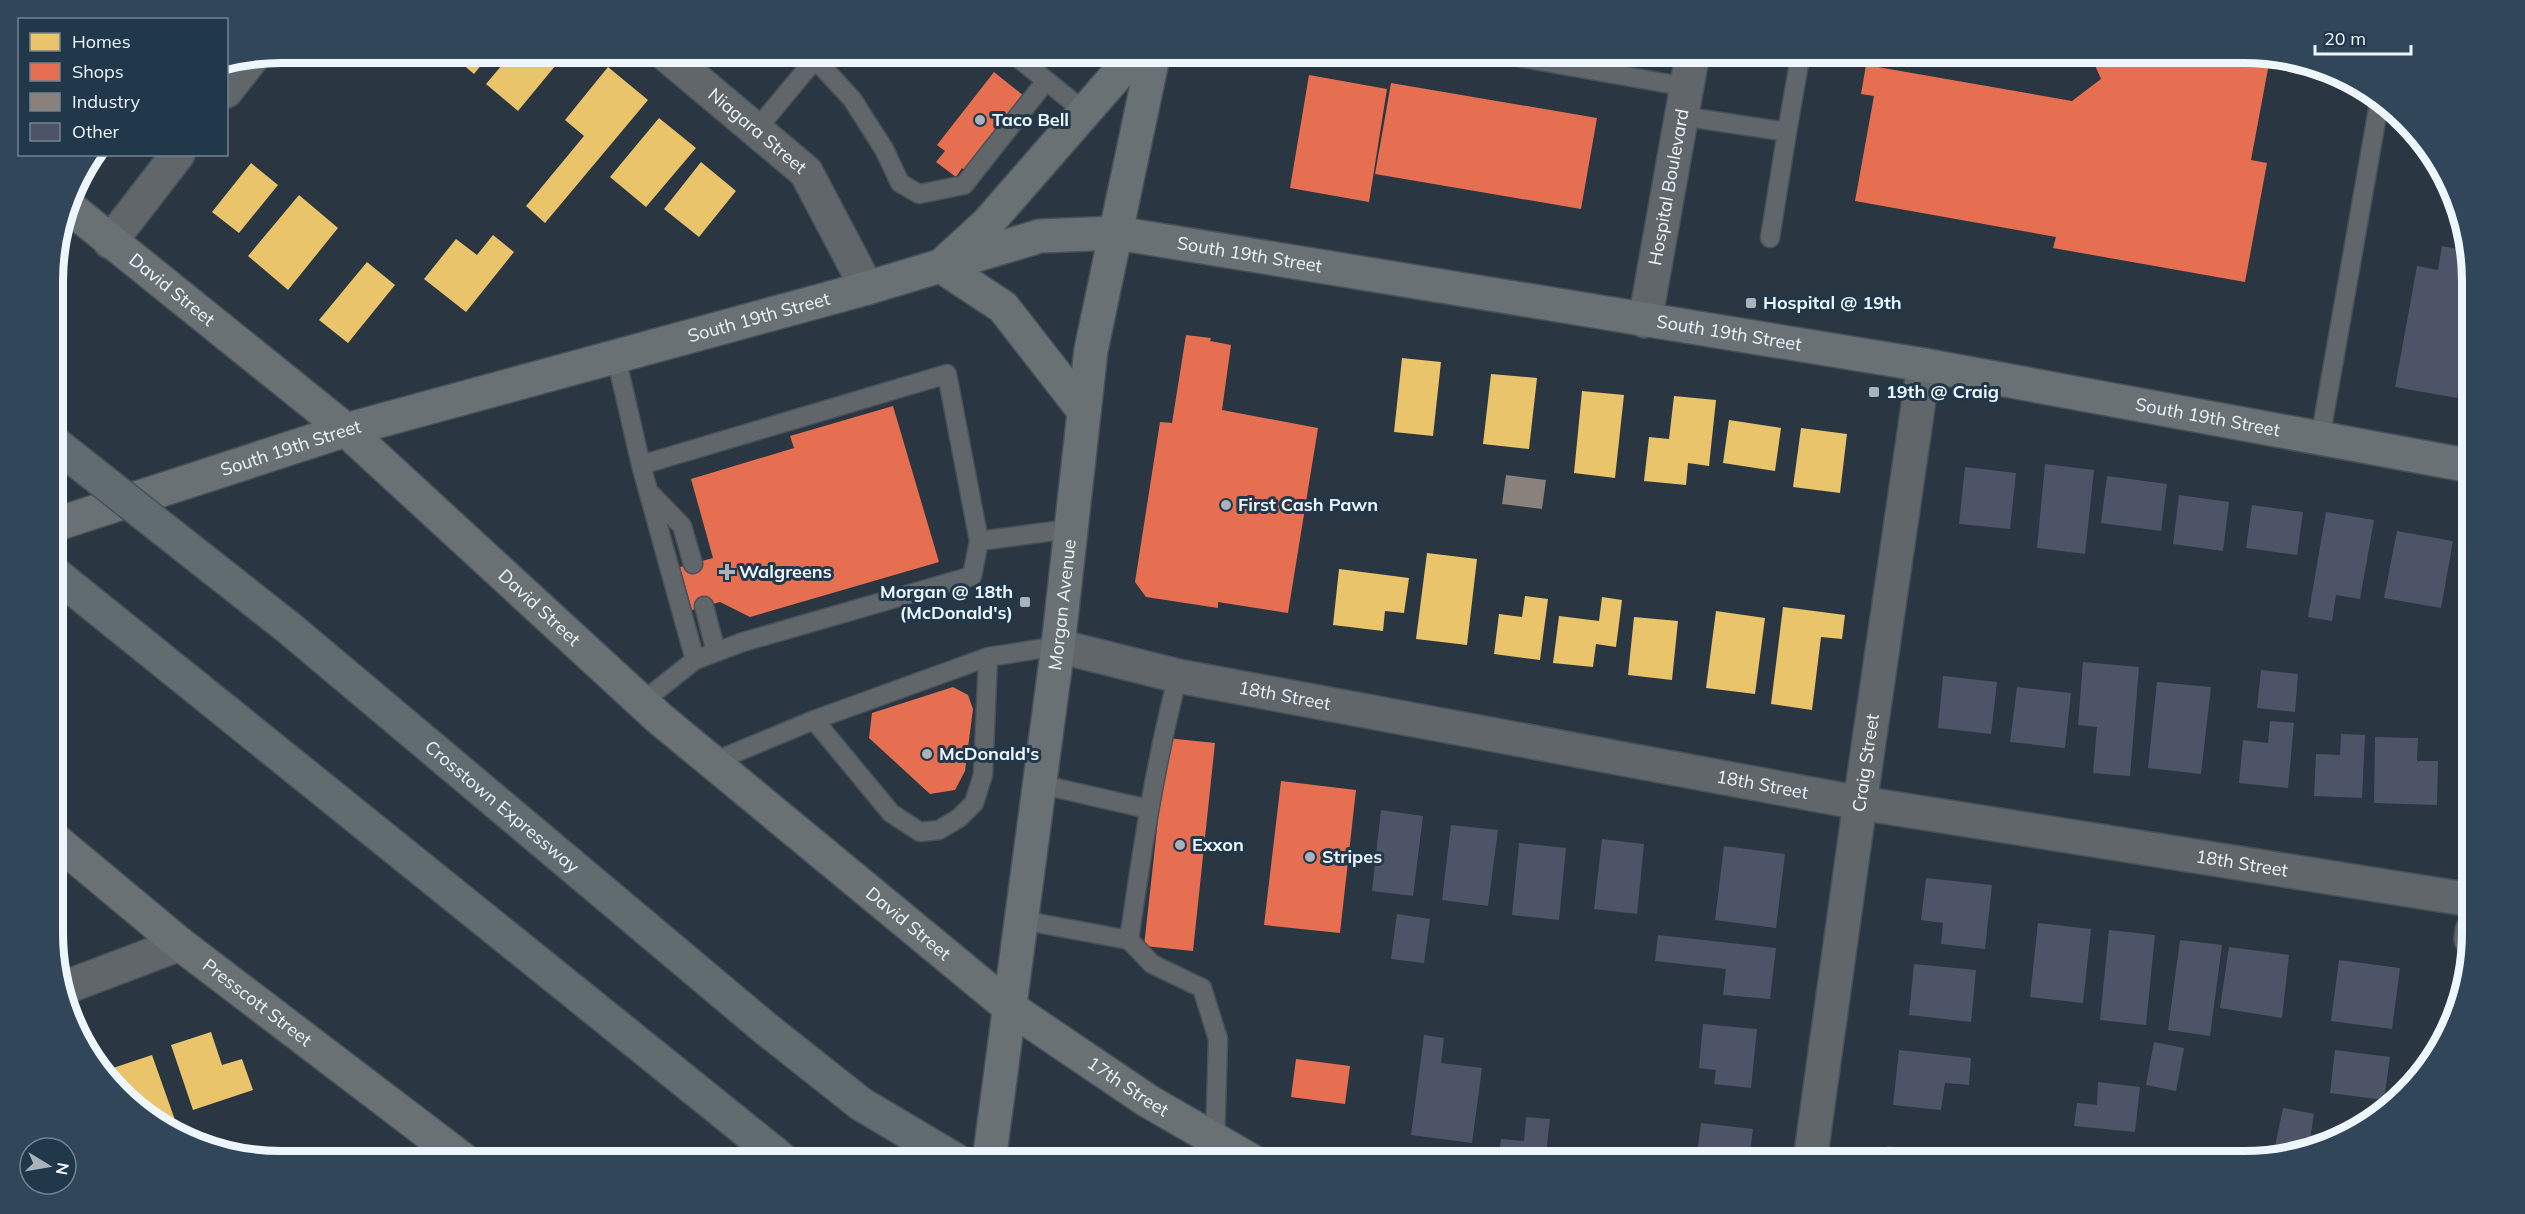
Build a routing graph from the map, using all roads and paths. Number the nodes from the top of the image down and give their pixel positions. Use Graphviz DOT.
graph roads {
  1 [pos="676,63"];
  2 [pos="812,63"];
  3 [pos="824,63"];
  4 [pos="1024,63"];
  5 [pos="1127,63"];
  6 [pos="1152,63"];
  7 [pos="1552,63"];
  8 [pos="1616,63"];
  9 [pos="1691,63"];
  10 [pos="1799,63"];
  11 [pos="246,66"];
  12 [pos="1614,74"];
  13 [pos="1046,81"];
  14 [pos="228,88"];
  15 [pos="1684,101"];
  16 [pos="2378,109"];
  17 [pos="1085,112"];
  18 [pos="756,130"];
  19 [pos="1787,132"];
  20 [pos="176,156"];
  21 [pos="75,212"];
  22 [pos="1117,233"];
  23 [pos="1770,238"];
  24 [pos="110,242"];
  25 [pos="941,266"];
  26 [pos="867,288"];
  27 [pos="1645,321"];
  28 [pos="616,357"];
  29 [pos="1924,365"];
  30 [pos="1084,411"];
  31 [pos="346,430"];
  32 [pos="2320,438"];
  33 [pos="63,450"];
  34 [pos="2462,464"];
  35 [pos="641,465"];
  36 [pos="648,492"];
  37 [pos="63,522"];
  38 [pos="1069,529"];
  39 [pos="979,542"];
  40 [pos="693,564"];
  41 [pos="63,580"];
  42 [pos="704,606"];
  43 [pos="1058,646"];
  44 [pos="716,652"];
  45 [pos="988,657"];
  46 [pos="695,660"];
  47 [pos="1178,676"];
  48 [pos="642,702"];
  49 [pos="814,720"];
  50 [pos="713,762"];
  51 [pos="1039,784"];
  52 [pos="1860,803"];
  53 [pos="1148,809"];
  54 [pos="63,847"];
  55 [pos="2462,898"];
  56 [pos="1022,920"];
  57 [pos="1129,940"];
  58 [pos="180,944"];
  59 [pos="69,986"];
  60 [pos="1010,1006"];
  61 [pos="1215,1140"];
  62 [pos="452,1151"];
  63 [pos="772,1151"];
  64 [pos="940,1151"];
  65 [pos="990,1151"];
  66 [pos="1234,1151"];
  67 [pos="1811,1151"];
  1 -- 18 [label="street, Niagara Street"];
  2 -- 18 [label="lane"];
  3 -- 13 [label="lane"];
  4 -- 13 [label="lane"];
  5 -- 17 [label="main road"];
  6 -- 22 [label="main road, Morgan Avenue"];
  7 -- 12 [label="lane"];
  8 -- 12 [label="lane"];
  9 -- 15 [label="street, Hospital Boulevard"];
  10 -- 19 [label="lane"];
  11 -- 14 [label="street"];
  12 -- 15 [label="lane"];
  13 -- 17 [label="lane"];
  15 -- 19 [label="lane"];
  15 -- 27 [label="street, Hospital Boulevard"];
  16 -- 32 [label="lane"];
  17 -- 25 [label="main road"];
  18 -- 26 [label="street, Niagara Street"];
  19 -- 23 [label="lane"];
  20 -- 24 [label="street"];
  21 -- 24 [label="main road, David Street"];
  22 -- 25 [label="main road, South 19th Street"];
  22 -- 27 [label="main road, South 19th Street"];
  22 -- 30 [label="main road, Morgan Avenue"];
  24 -- 31 [label="main road, David Street"];
  25 -- 26 [label="main road, South 19th Street"];
  25 -- 30 [label="main road"];
  26 -- 28 [label="main road, South 19th Street"];
  27 -- 29 [label="main road, South 19th Street"];
  28 -- 31 [label="main road, South 19th Street"];
  28 -- 35 [label="lane"];
  29 -- 32 [label="main road, South 19th Street"];
  29 -- 52 [label="street, Craig Street"];
  30 -- 38 [label="main road, Morgan Avenue"];
  31 -- 37 [label="main road, South 19th Street"];
  31 -- 48 [label="main road, David Street"];
  32 -- 34 [label="main road, South 19th Street"];
  33 -- 64 [label="highway, Crosstown Expressway, bridge"];
  35 -- 36 [label="lane"];
  35 -- 39 [label="lane"];
  36 -- 40 [label="lane"];
  36 -- 46 [label="lane"];
  38 -- 39 [label="lane"];
  38 -- 43 [label="main road, Morgan Avenue"];
  39 -- 44 [label="lane"];
  41 -- 63 [label="highway"];
  42 -- 44 [label="lane"];
  43 -- 45 [label="lane"];
  43 -- 47 [label="street, 18th Street"];
  43 -- 51 [label="main road, Morgan Avenue"];
  44 -- 46 [label="lane"];
  45 -- 49 [label="lane"];
  45 -- 49 [label="lane"];
  46 -- 48 [label="lane"];
  47 -- 52 [label="street, 18th Street"];
  47 -- 53 [label="lane"];
  48 -- 50 [label="main road, David Street"];
  49 -- 50 [label="lane"];
  50 -- 60 [label="main road, David Street"];
  51 -- 53 [label="lane"];
  51 -- 56 [label="main road, Morgan Avenue"];
  52 -- 55 [label="street, 18th Street"];
  52 -- 67 [label="street, Craig Street"];
  53 -- 57 [label="lane"];
  54 -- 58 [label="main road, Presscott Street"];
  56 -- 57 [label="lane"];
  56 -- 60 [label="main road, Morgan Avenue"];
  57 -- 61 [label="lane"];
  58 -- 59 [label="street"];
  58 -- 62 [label="main road, Presscott Street"];
  60 -- 61 [label="main road, 17th Street"];
  60 -- 65 [label="main road, Morgan Avenue"];
  61 -- 66 [label="main road, 17th Street"];
}
